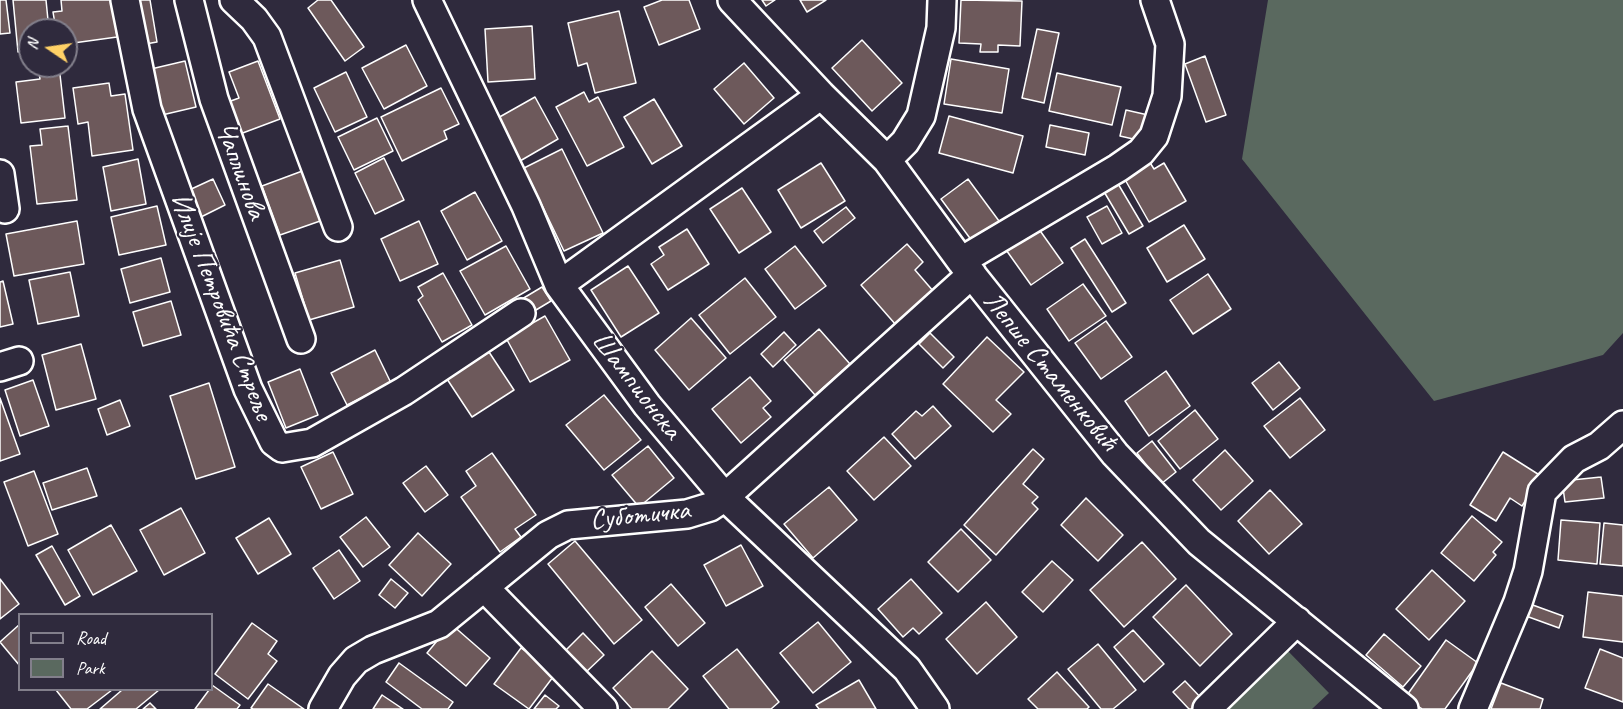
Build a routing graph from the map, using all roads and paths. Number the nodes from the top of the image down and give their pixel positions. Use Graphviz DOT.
graph roads {
  1 [pos="125,0"];
  2 [pos="189,0"];
  3 [pos="234,0"];
  4 [pos="427,0"];
  5 [pos="732,0"];
  6 [pos="942,0"];
  7 [pos="1155,0"];
  8 [pos="821,95"];
  9 [pos="886,160"];
  10 [pos="0,174"];
  11 [pos="5,209"];
  12 [pos="338,227"];
  13 [pos="966,268"];
  14 [pos="559,285"];
  15 [pos="521,313"];
  16 [pos="301,339"];
  17 [pos="1623,425"];
  18 [pos="725,497"];
  19 [pos="484,587"];
  20 [pos="1297,621"];
  21 [pos="323,709"];
  22 [pos="603,709"];
  23 [pos="935,709"];
  24 [pos="1207,709"];
  25 [pos="1404,709"];
  26 [pos="1473,709"];
  1 -- 15 [label="street, Илије Петровића Стреље"];
  2 -- 16 [label="street, Чаплинова"];
  3 -- 12 [label="street"];
  4 -- 14 [label="street, Шампионска"];
  5 -- 8 [label="street, Лепше Стаменковић"];
  6 -- 9 [label="street"];
  7 -- 13 [label="street, Суботичка"];
  8 -- 9 [label="street, Лепше Стаменковић"];
  8 -- 14 [label="street"];
  9 -- 13 [label="street, Лепше Стаменковић"];
  10 -- 11 [label="street"];
  13 -- 18 [label="street, Суботичка"];
  13 -- 20 [label="street, Лепше Стаменковић"];
  14 -- 18 [label="street, Шампионска"];
  17 -- 26 [label="street"];
  18 -- 19 [label="street, Суботичка"];
  18 -- 23 [label="street, Шампионска"];
  19 -- 21 [label="street, Суботичка"];
  19 -- 22 [label="street"];
  20 -- 24 [label="street"];
  20 -- 25 [label="street, Лепше Стаменковић"];
}
